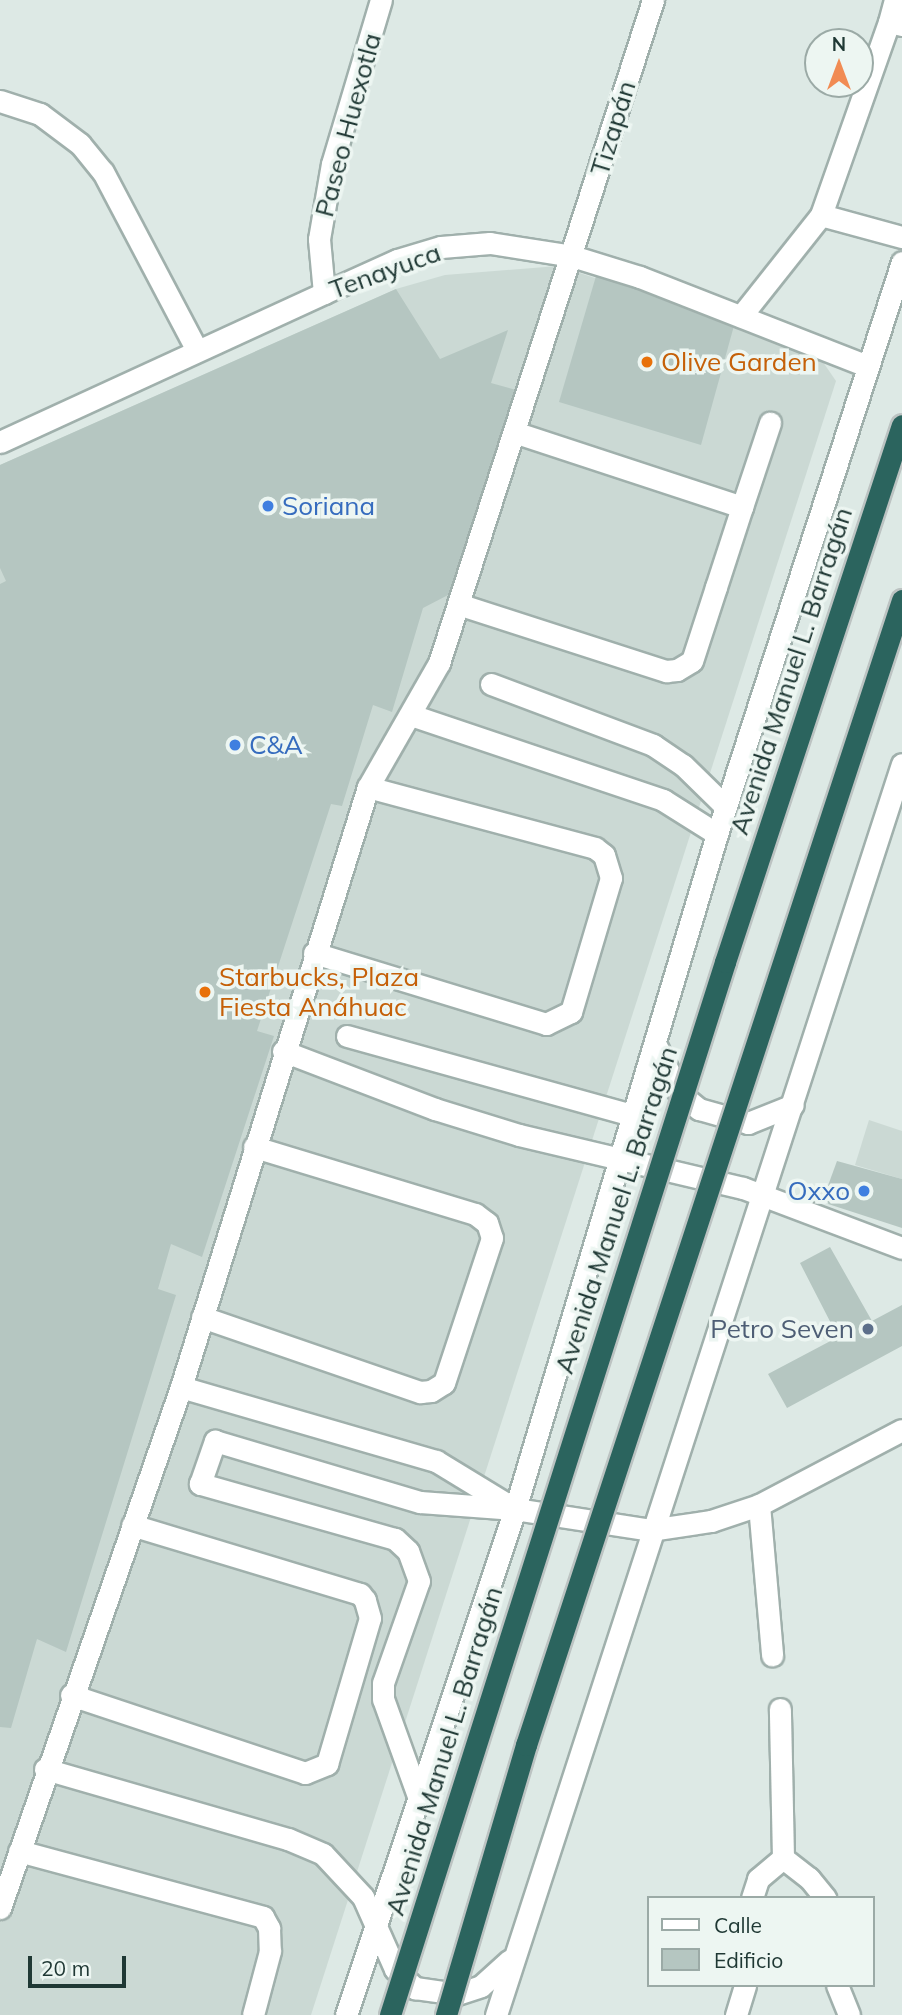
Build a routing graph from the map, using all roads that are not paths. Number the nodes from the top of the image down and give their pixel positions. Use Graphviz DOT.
graph roads {
  1 [pos="381,0"];
  2 [pos="653,0"];
  3 [pos="895,0"];
  4 [pos="896,23"];
  5 [pos="0,101"];
  6 [pos="821,215"];
  7 [pos="902,237"];
  8 [pos="572,256"];
  9 [pos="902,262"];
  10 [pos="324,293"];
  11 [pos="741,316"];
  12 [pos="197,350"];
  13 [pos="865,365"];
  14 [pos="770,423"];
  15 [pos="902,425"];
  16 [pos="514,432"];
  17 [pos="0,442"];
  18 [pos="741,507"];
  19 [pos="902,600"];
  20 [pos="458,604"];
  21 [pos="491,684"];
  22 [pos="411,715"];
  23 [pos="902,764"];
  24 [pos="368,787"];
  25 [pos="726,807"];
  26 [pos="717,834"];
  27 [pos="314,953"];
  28 [pos="347,1036"];
  29 [pos="655,1043"];
  30 [pos="283,1051"];
  31 [pos="793,1105"];
  32 [pos="631,1115"];
  33 [pos="254,1147"];
  34 [pos="618,1156"];
  35 [pos="760,1195"];
  36 [pos="902,1248"];
  37 [pos="202,1317"];
  38 [pos="181,1387"];
  39 [pos="902,1430"];
  40 [pos="759,1505"];
  41 [pos="514,1509"];
  42 [pos="132,1525"];
  43 [pos="650,1530"];
  44 [pos="772,1655"];
  45 [pos="71,1695"];
  46 [pos="780,1709"];
  47 [pos="45,1769"];
  48 [pos="418,1796"];
  49 [pos="19,1851"];
  50 [pos="782,1858"];
  51 [pos="753,1896"];
  52 [pos="823,1896"];
  53 [pos="0,1908"];
  54 [pos="379,1926"];
  55 [pos="510,1960"];
  56 [pos="744,1987"];
  57 [pos="838,1987"];
  58 [pos="253,2015"];
  59 [pos="346,2015"];
  60 [pos="390,2015"];
  61 [pos="446,2015"];
  62 [pos="496,2015"];
  63 [pos="736,2015"];
  64 [pos="849,2015"];
  1 -- 10 [label="street, Paseo Huexotla"];
  2 -- 8 [label="street, Tizapán"];
  3 -- 4 [label="street"];
  4 -- 6 [label="street"];
  5 -- 12 [label="street"];
  6 -- 7 [label="street"];
  6 -- 11 [label="street"];
  8 -- 10 [label="street, Tenayuca"];
  8 -- 11 [label="street, Tenayuca"];
  8 -- 16 [label="street, Tizapán"];
  9 -- 13 [label="street"];
  10 -- 12 [label="street, Tenayuca"];
  11 -- 13 [label="street, Tenayuca"];
  12 -- 17 [label="street, Tenayuca"];
  13 -- 25 [label="street"];
  14 -- 18 [label="street"];
  15 -- 60 [label="highway, Avenida Manuel L. Barragán, bridge"];
  16 -- 18 [label="street"];
  16 -- 20 [label="street, Tizapán"];
  18 -- 20 [label="street"];
  19 -- 61 [label="highway, bridge"];
  20 -- 22 [label="street, Tizapán"];
  21 -- 25 [label="street"];
  22 -- 24 [label="street, Tizapán"];
  22 -- 26 [label="street"];
  23 -- 31 [label="street"];
  24 -- 27 [label="street, Tizapán"];
  24 -- 27 [label="street"];
  25 -- 26 [label="street"];
  26 -- 29 [label="street"];
  27 -- 30 [label="street, Tizapán"];
  28 -- 32 [label="street"];
  29 -- 31 [label="street"];
  29 -- 32 [label="street"];
  30 -- 33 [label="street, Tizapán"];
  30 -- 34 [label="street"];
  31 -- 35 [label="street"];
  32 -- 34 [label="street"];
  33 -- 37 [label="street, Tizapán"];
  33 -- 37 [label="street"];
  34 -- 35 [label="street"];
  34 -- 41 [label="street"];
  35 -- 36 [label="street"];
  35 -- 43 [label="street"];
  37 -- 38 [label="street, Tizapán"];
  38 -- 41 [label="street"];
  38 -- 42 [label="street, Tizapán"];
  39 -- 40 [label="street"];
  40 -- 43 [label="street"];
  40 -- 44 [label="street"];
  41 -- 43 [label="street"];
  41 -- 48 [label="street"];
  41 -- 48 [label="street"];
  42 -- 45 [label="street, Tizapán"];
  42 -- 45 [label="street"];
  43 -- 55 [label="street"];
  45 -- 47 [label="street, Tizapán"];
  46 -- 50 [label="street"];
  47 -- 49 [label="street, Tizapán"];
  47 -- 54 [label="street"];
  48 -- 54 [label="street"];
  49 -- 53 [label="street, Tizapán"];
  49 -- 58 [label="street"];
  50 -- 51 [label="street"];
  50 -- 52 [label="street"];
  54 -- 55 [label="street"];
  54 -- 59 [label="street"];
  55 -- 62 [label="street"];
  56 -- 63 [label="street"];
  57 -- 64 [label="street"];
}
